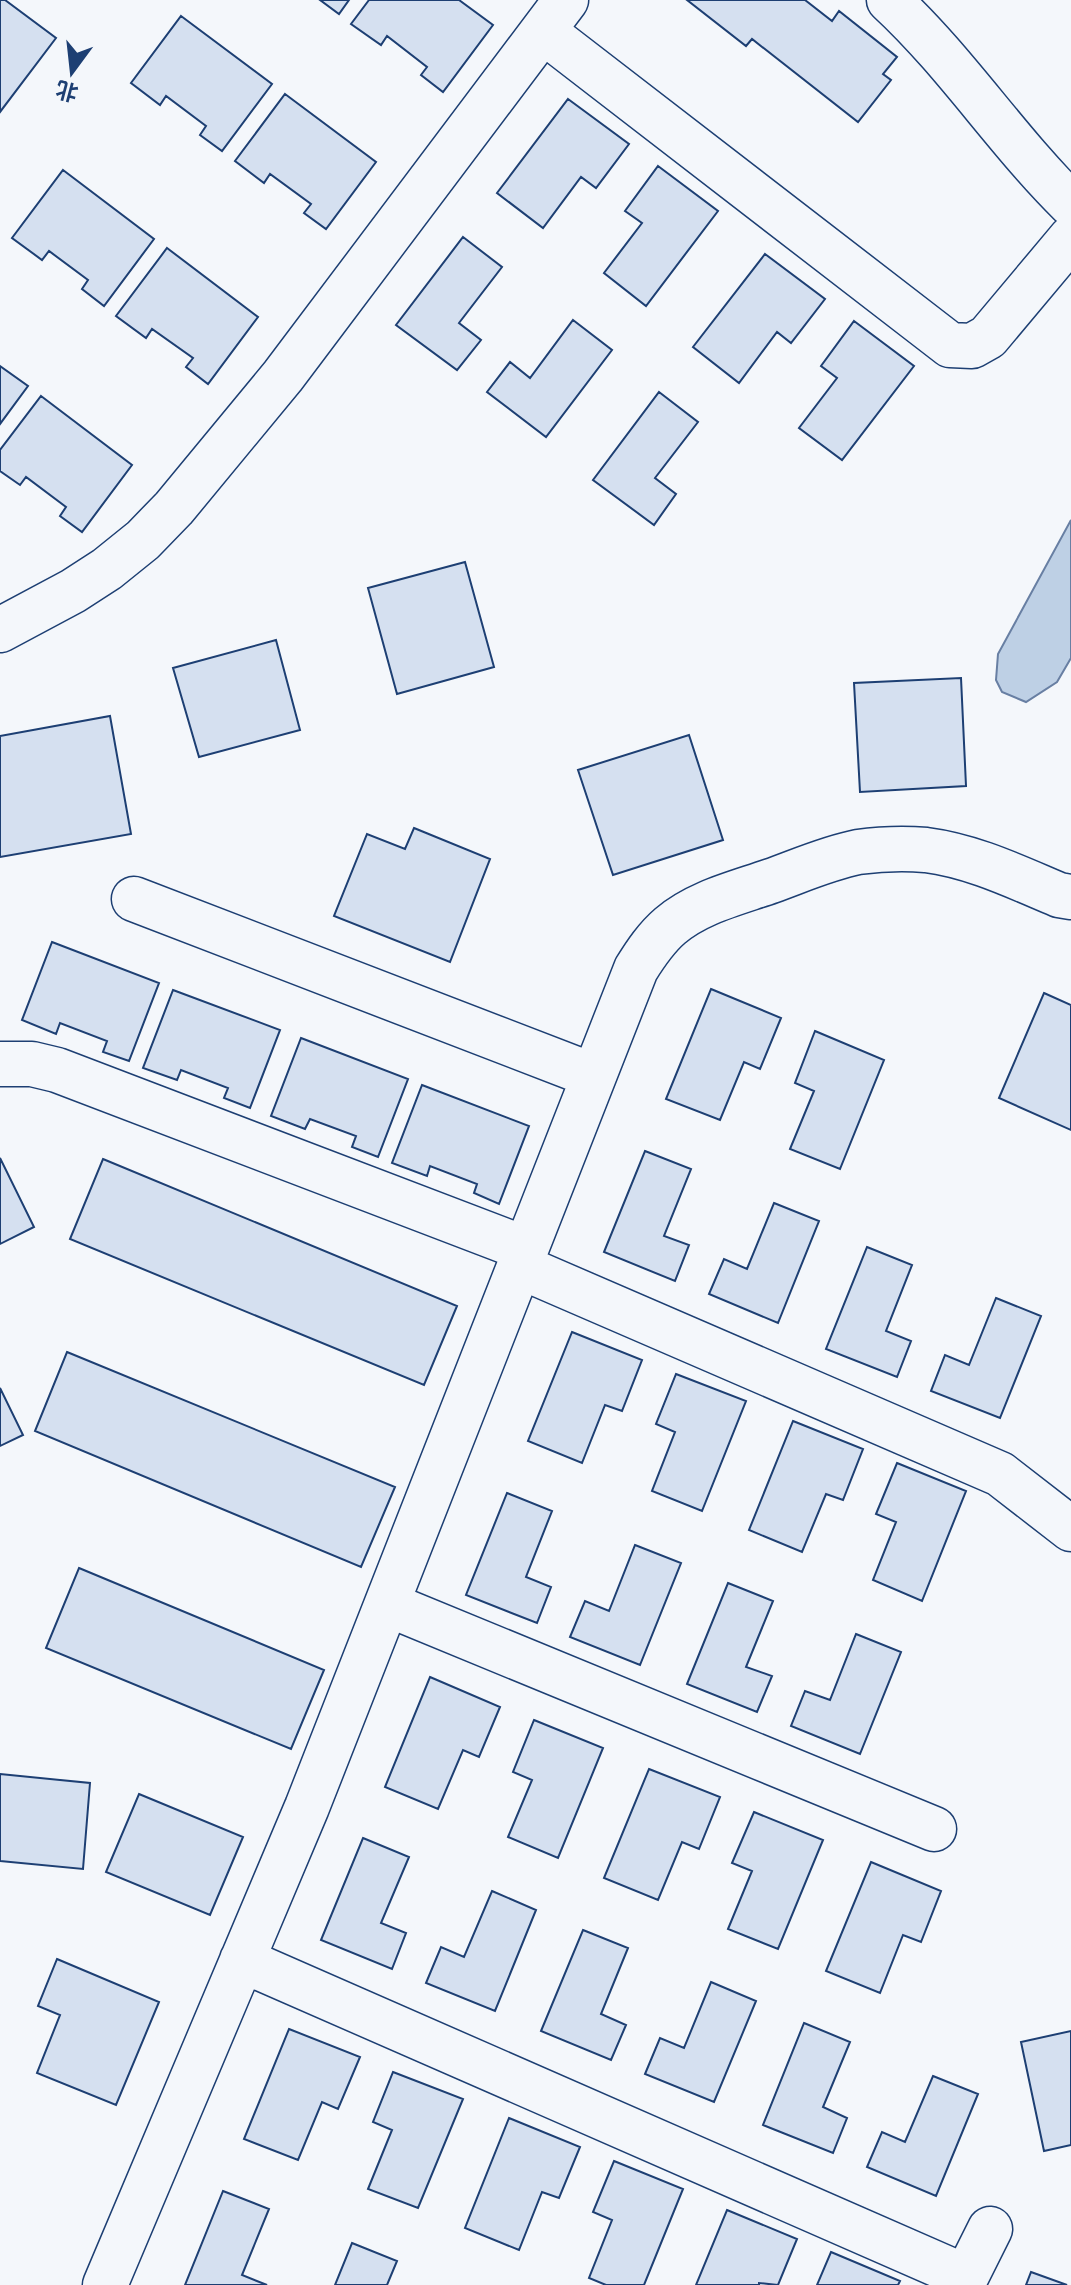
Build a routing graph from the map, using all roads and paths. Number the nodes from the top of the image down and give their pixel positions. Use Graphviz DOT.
graph roads {
  1 [pos="889,0"];
  2 [pos="554,16"];
  3 [pos="1071,204"];
  4 [pos="1071,238"];
  5 [pos="0,630"];
  6 [pos="1071,897"];
  7 [pos="134,899"];
  8 [pos="0,1064"];
  9 [pos="594,1076"];
  10 [pos="523,1258"];
  11 [pos="1071,1529"];
  12 [pos="387,1604"];
  13 [pos="934,1829"];
  14 [pos="242,1960"];
  15 [pos="990,2229"];
  16 [pos="964,2281"];
  17 [pos="105,2285"];
  1 -- 3 [label="lane"];
  2 -- 4 [label="lane"];
  2 -- 5 [label="lane"];
  6 -- 9 [label="lane"];
  7 -- 9 [label="lane"];
  8 -- 10 [label="lane"];
  9 -- 10 [label="lane"];
  10 -- 11 [label="lane"];
  10 -- 12 [label="lane"];
  12 -- 13 [label="lane"];
  12 -- 14 [label="lane"];
  14 -- 16 [label="lane"];
  14 -- 17 [label="lane"];
  15 -- 16 [label="lane"];
}
